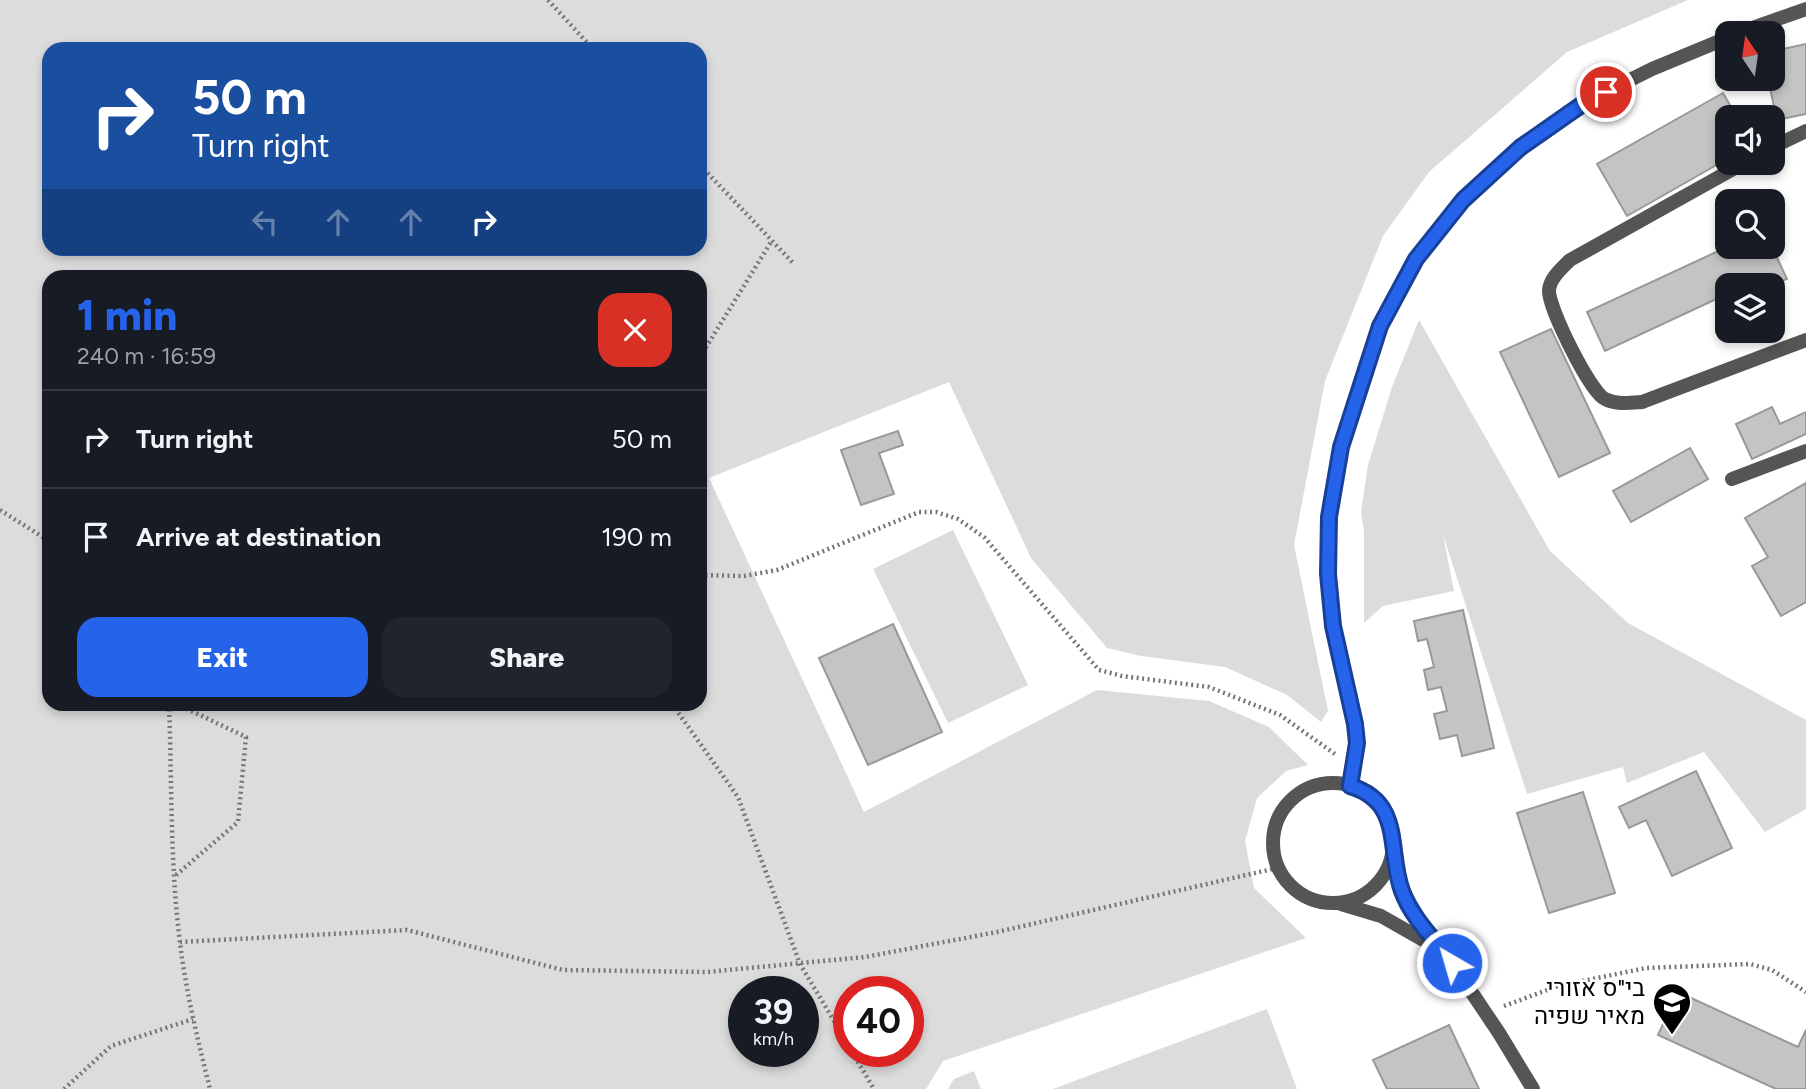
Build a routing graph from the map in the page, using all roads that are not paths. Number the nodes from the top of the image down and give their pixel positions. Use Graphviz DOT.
graph roads {
  1 [pos="1806,9"];
  2 [pos="1772,21"];
  3 [pos="1715,43"];
  4 [pos="1806,131"];
  5 [pos="1785,141"];
  6 [pos="1722,175"];
  7 [pos="1806,340"];
  8 [pos="1806,451"];
  9 [pos="1732,479"];
  10 [pos="1350,786"];
  11 [pos="1393,853"];
  12 [pos="1341,904"];
  13 [pos="1445,953"];
  14 [pos="1533,1089"];
  1 -- 2 [label="street"];
  3 -- 10 [label="street"];
  4 -- 5 [label="street"];
  6 -- 7 [label="street"];
  8 -- 9 [label="street"];
  10 -- 11 [label="street"];
  10 -- 12 [label="street"];
  11 -- 12 [label="street"];
  11 -- 13 [label="street"];
  12 -- 13 [label="street"];
  13 -- 14 [label="street"];
}
